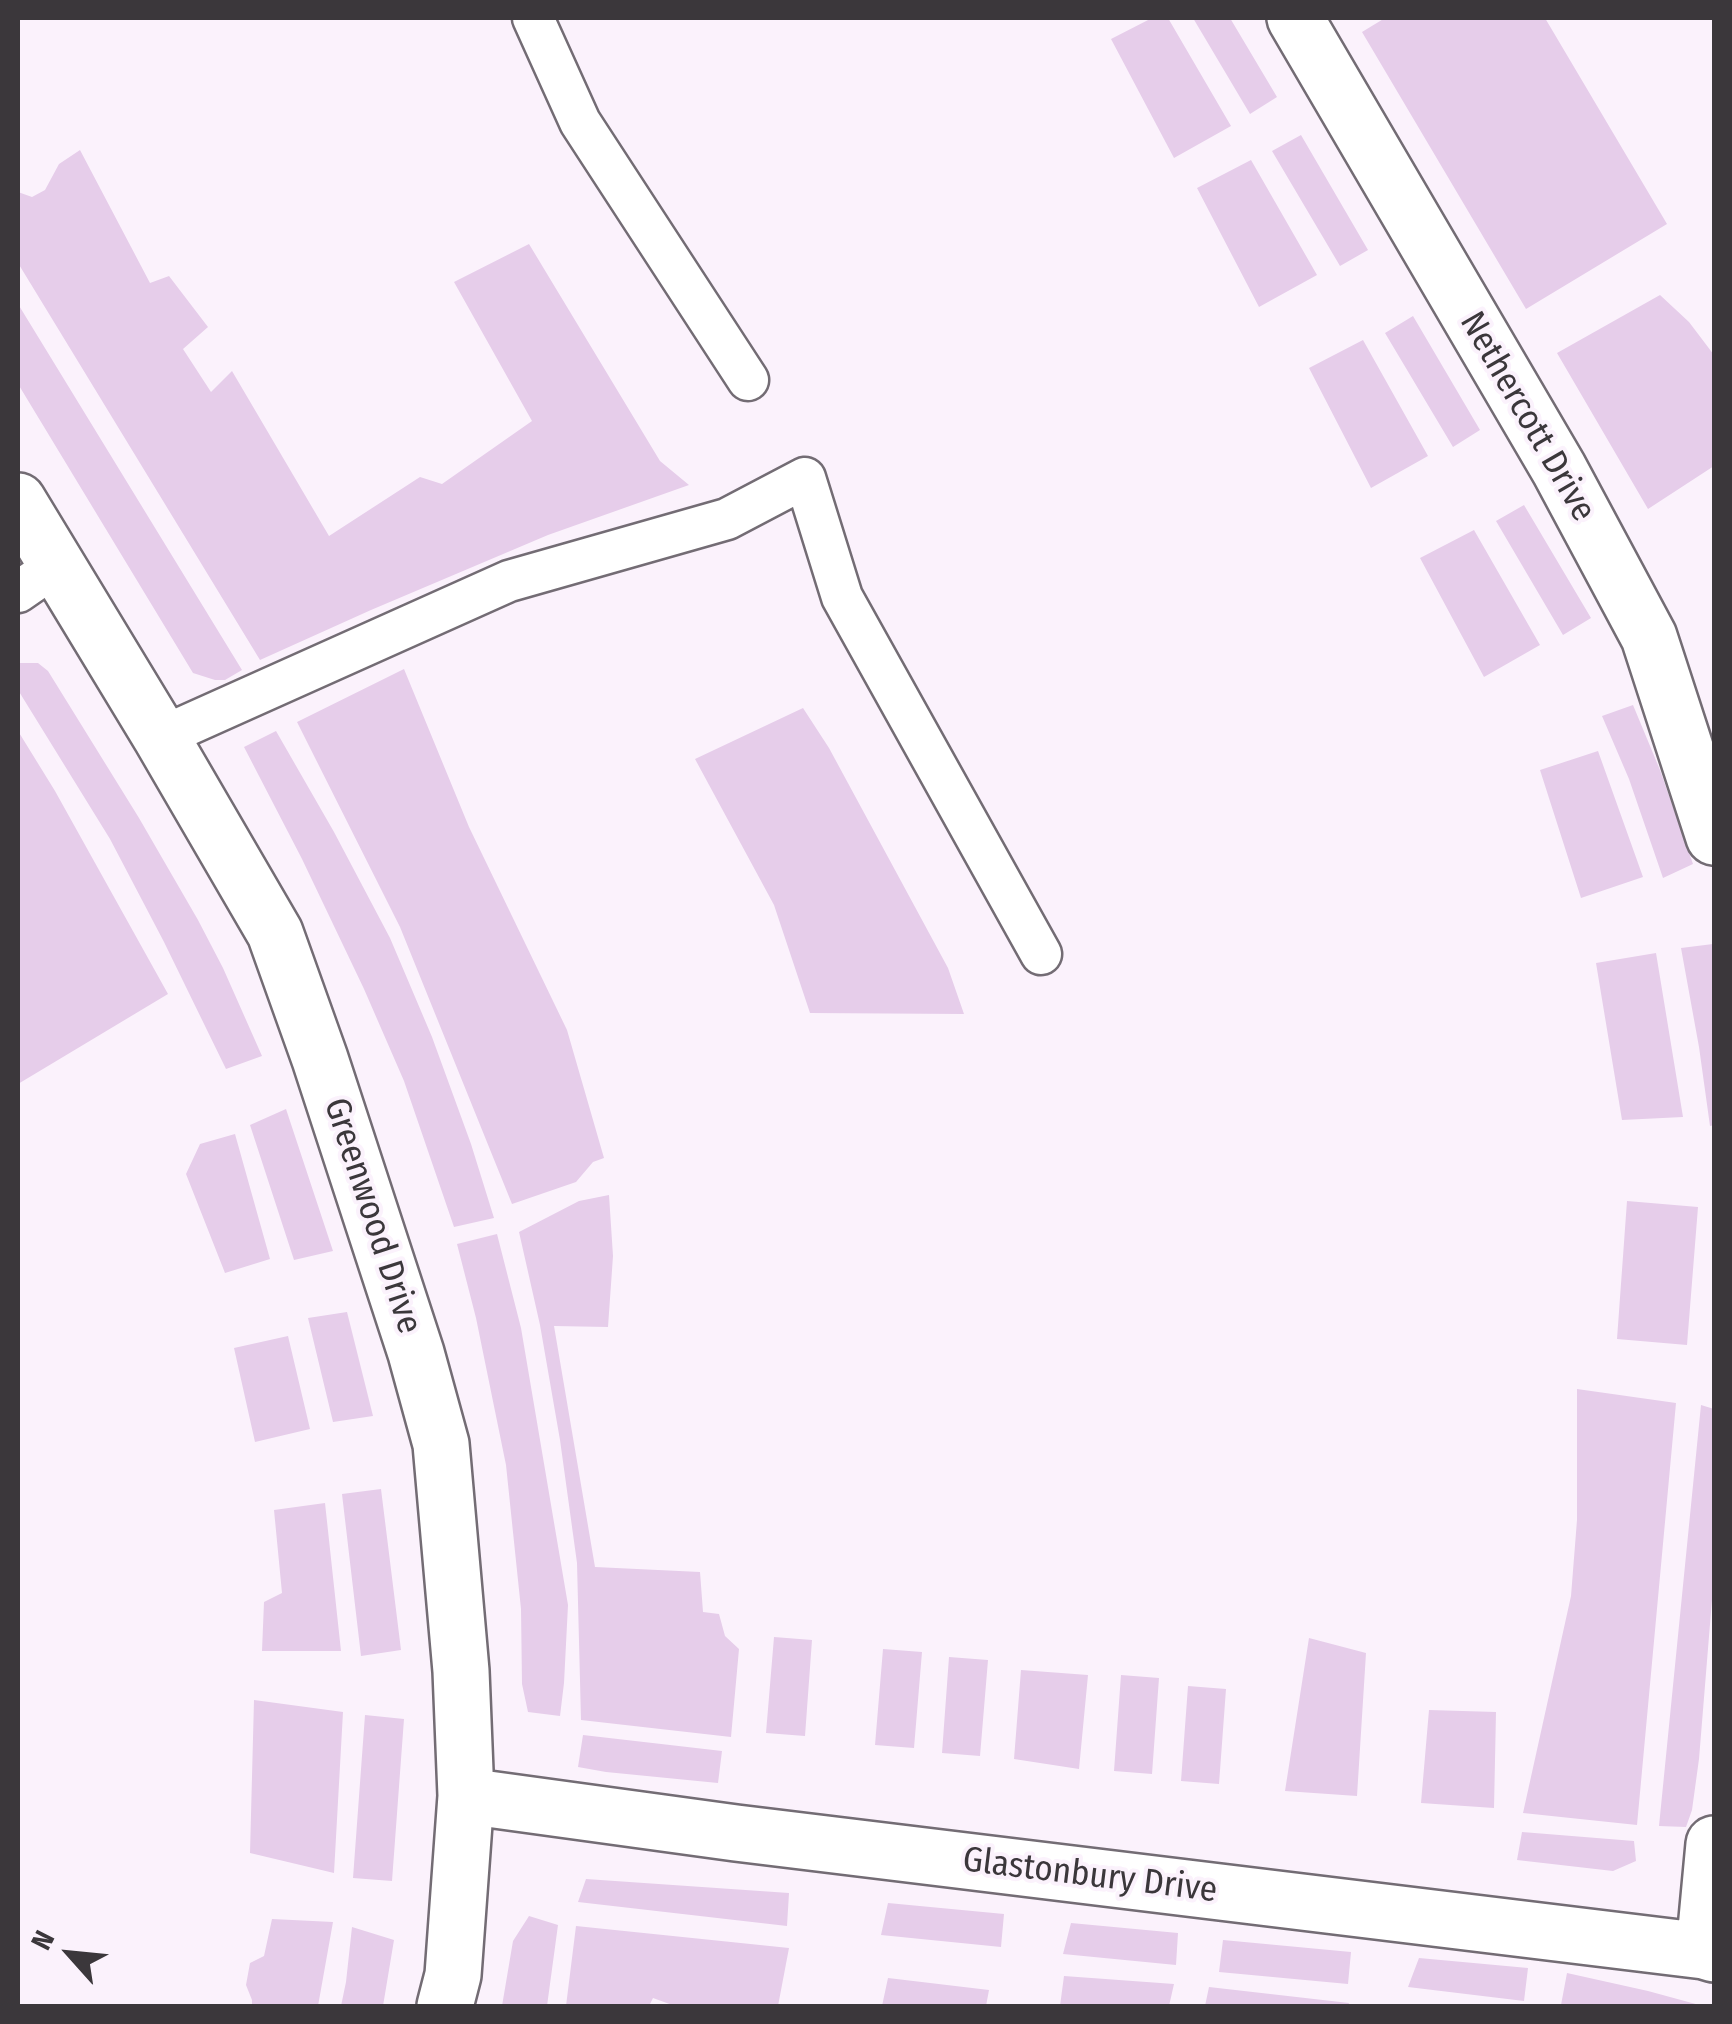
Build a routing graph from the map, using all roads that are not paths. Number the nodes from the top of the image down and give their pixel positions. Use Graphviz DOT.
graph roads {
  1 [pos="533,18"];
  2 [pos="1295,18"];
  3 [pos="748,380"];
  4 [pos="18,501"];
  5 [pos="37,579"];
  6 [pos="161,737"];
  7 [pos="1714,837"];
  8 [pos="1041,954"];
  9 [pos="466,1796"];
  10 [pos="1714,1844"];
  11 [pos="1709,1952"];
  12 [pos="445,2006"];
  1 -- 3 [label="lane"];
  2 -- 7 [label="street, Nethercott Drive"];
  4 -- 5 [label="street, Greenwood Drive"];
  5 -- 6 [label="street, Greenwood Drive"];
  6 -- 8 [label="lane"];
  6 -- 9 [label="street, Greenwood Drive"];
  9 -- 11 [label="street, Glastonbury Drive"];
  9 -- 12 [label="street, Greenwood Drive"];
  10 -- 11 [label="street"];
}
